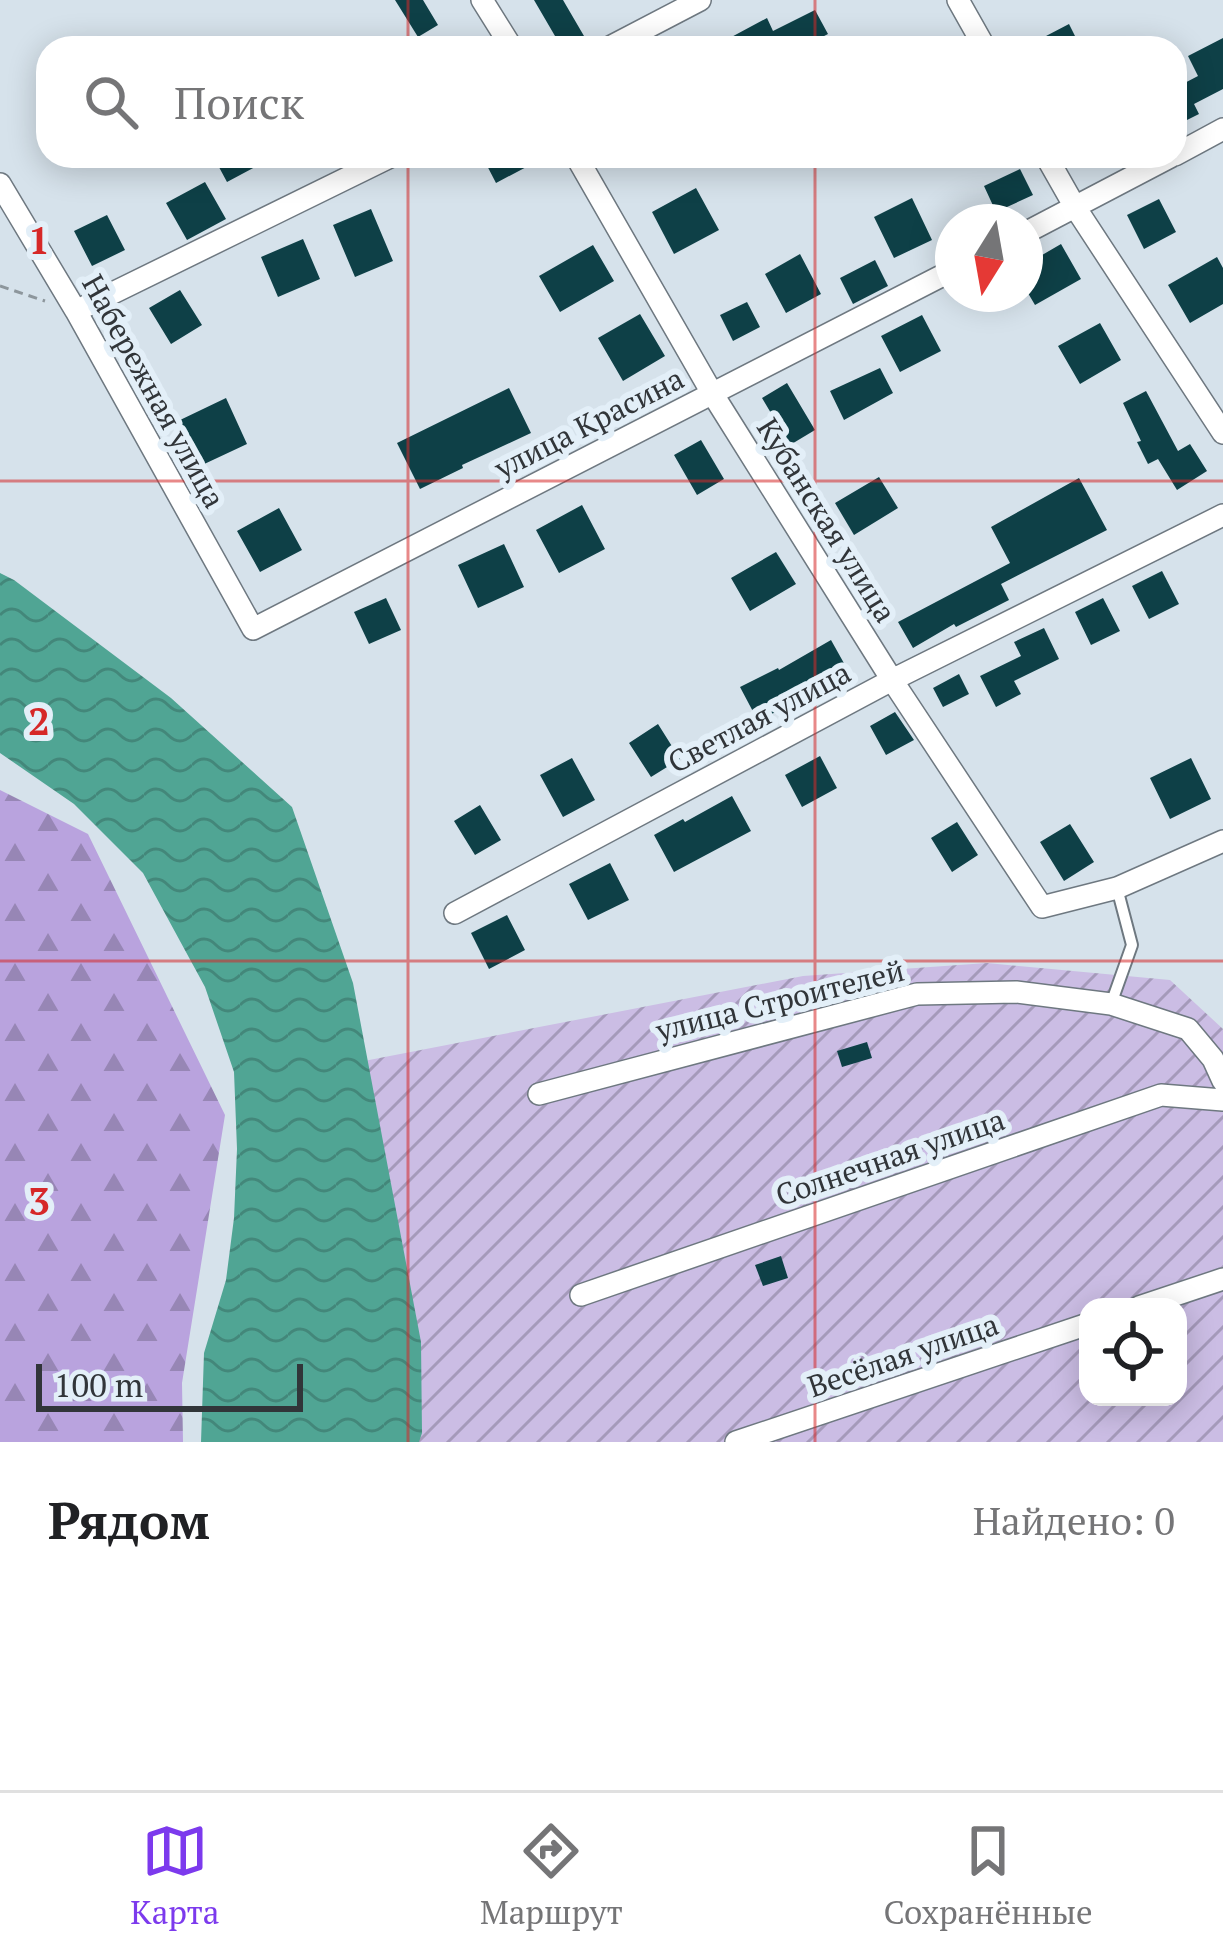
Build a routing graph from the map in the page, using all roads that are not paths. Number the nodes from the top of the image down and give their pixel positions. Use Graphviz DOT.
graph roads {
  1 [pos="482,0"];
  2 [pos="700,0"];
  3 [pos="958,0"];
  4 [pos="504,36"];
  5 [pos="631,36"];
  6 [pos="978,36"];
  7 [pos="1223,129"];
  8 [pos="1187,148"];
  9 [pos="368,168"];
  10 [pos="583,168"];
  11 [pos="1053,168"];
  12 [pos="1149,168"];
  13 [pos="0,184"];
  14 [pos="1075,207"];
  15 [pos="1043,224"];
  16 [pos="935,279"];
  17 [pos="76,311"];
  18 [pos="712,393"];
  19 [pos="1223,433"];
  20 [pos="1223,515"];
  21 [pos="253,629"];
  22 [pos="892,680"];
  23 [pos="1223,841"];
  24 [pos="1117,887"];
  25 [pos="455,913"];
  26 [pos="1111,1004"];
  27 [pos="1223,1081"];
  28 [pos="539,1094"];
  29 [pos="1223,1100"];
  30 [pos="1223,1279"];
  31 [pos="581,1295"];
  32 [pos="1165,1298"];
  33 [pos="1079,1327"];
  34 [pos="736,1442"];
  1 -- 4 [label="street"];
  2 -- 5 [label="street"];
  3 -- 6 [label="street"];
  7 -- 8 [label="street"];
  9 -- 17 [label="street"];
  10 -- 18 [label="street, Кубанская улица"];
  11 -- 14 [label="street"];
  12 -- 14 [label="street"];
  13 -- 17 [label="street, Набережная улица"];
  14 -- 15 [label="street"];
  14 -- 19 [label="street"];
  16 -- 18 [label="street, улица Красина"];
  17 -- 21 [label="street, Набережная улица"];
  18 -- 21 [label="street, улица Красина"];
  18 -- 22 [label="street, Кубанская улица"];
  20 -- 22 [label="street, Светлая улица"];
  22 -- 24 [label="street, Кубанская улица"];
  22 -- 25 [label="street, Светлая улица"];
  23 -- 24 [label="street"];
  24 -- 26 [label="lane"];
  26 -- 27 [label="street, улица Строителей"];
  26 -- 28 [label="street, улица Строителей"];
  29 -- 31 [label="street, Солнечная улица"];
  30 -- 32 [label="street"];
  33 -- 34 [label="street, Весёлая улица"];
}
